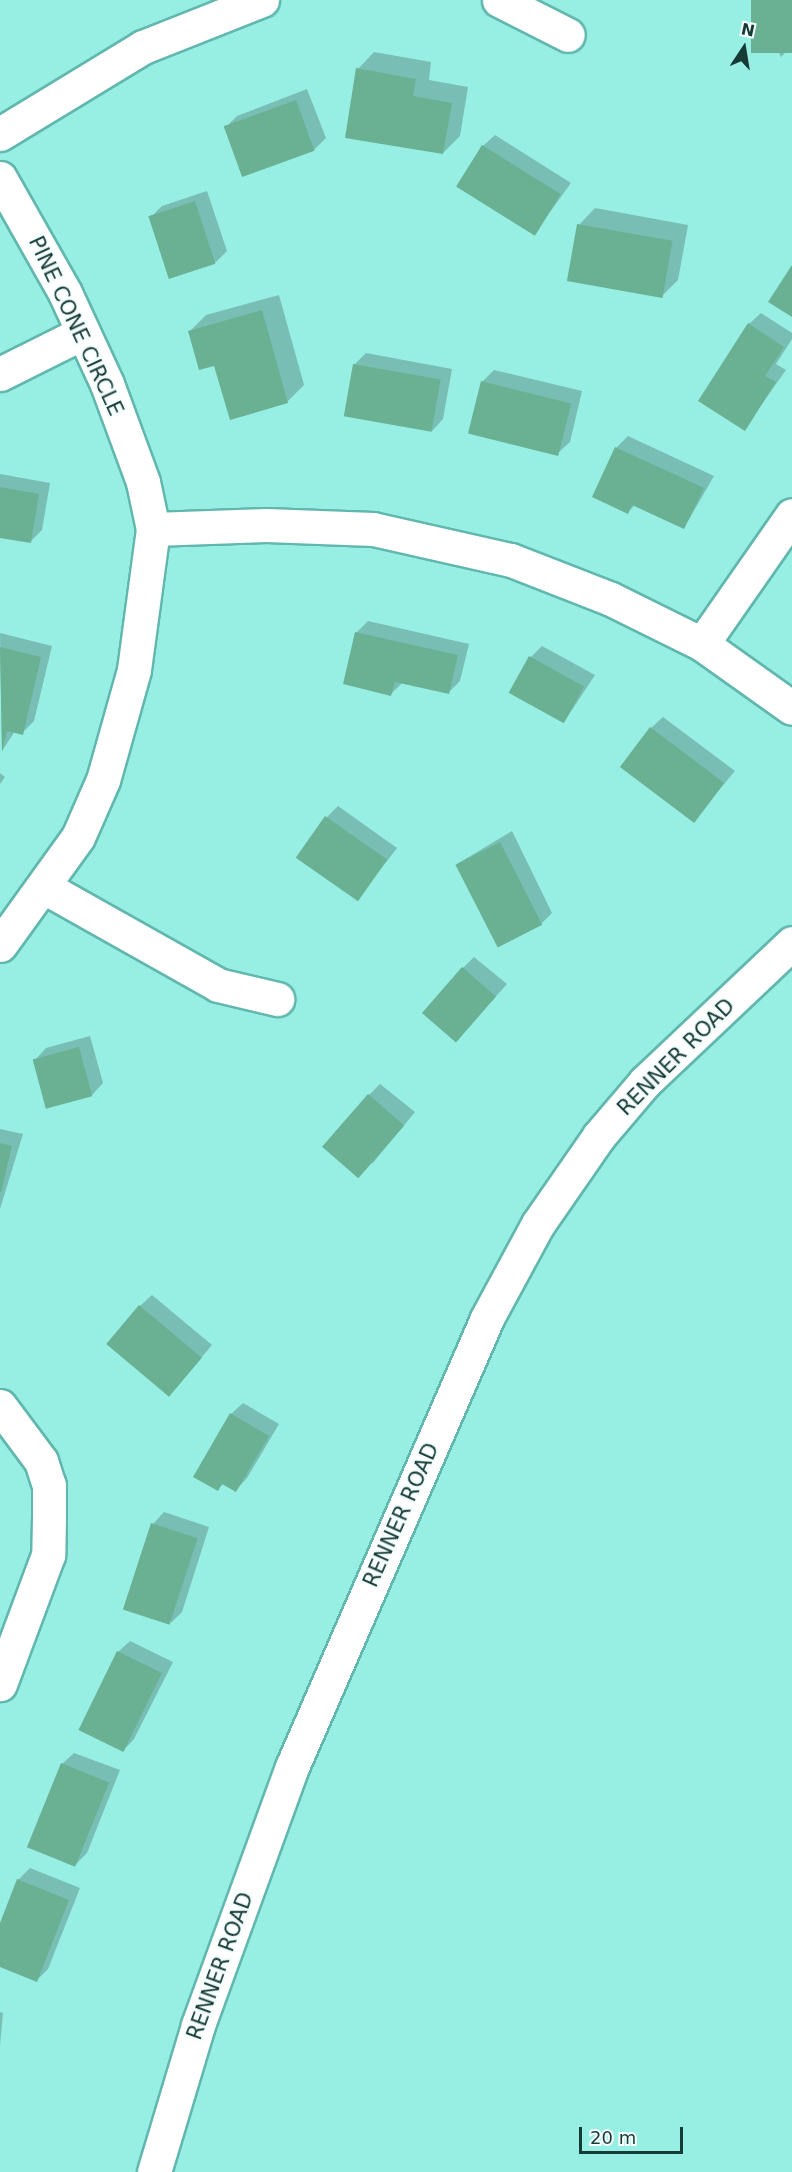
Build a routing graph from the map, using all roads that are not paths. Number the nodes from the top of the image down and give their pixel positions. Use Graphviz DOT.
graph roads {
  1 [pos="262,0"];
  2 [pos="499,0"];
  3 [pos="567,35"];
  4 [pos="0,134"];
  5 [pos="0,178"];
  6 [pos="82,333"];
  7 [pos="0,374"];
  8 [pos="792,515"];
  9 [pos="153,529"];
  10 [pos="702,644"];
  11 [pos="792,708"];
  12 [pos="46,888"];
  13 [pos="792,943"];
  14 [pos="0,945"];
  15 [pos="277,999"];
  16 [pos="0,1406"];
  17 [pos="0,1684"];
  18 [pos="154,2172"];
  1 -- 4 [label="street"];
  2 -- 3 [label="street"];
  5 -- 6 [label="street, PINE CONE CIRCLE"];
  6 -- 7 [label="street"];
  6 -- 9 [label="street, PINE CONE CIRCLE"];
  8 -- 10 [label="street"];
  9 -- 10 [label="street"];
  9 -- 12 [label="street, PINE CONE CIRCLE"];
  10 -- 11 [label="street"];
  12 -- 14 [label="street, PINE CONE CIRCLE"];
  12 -- 15 [label="street"];
  13 -- 18 [label="street, RENNER ROAD"];
  16 -- 17 [label="street"];
}
